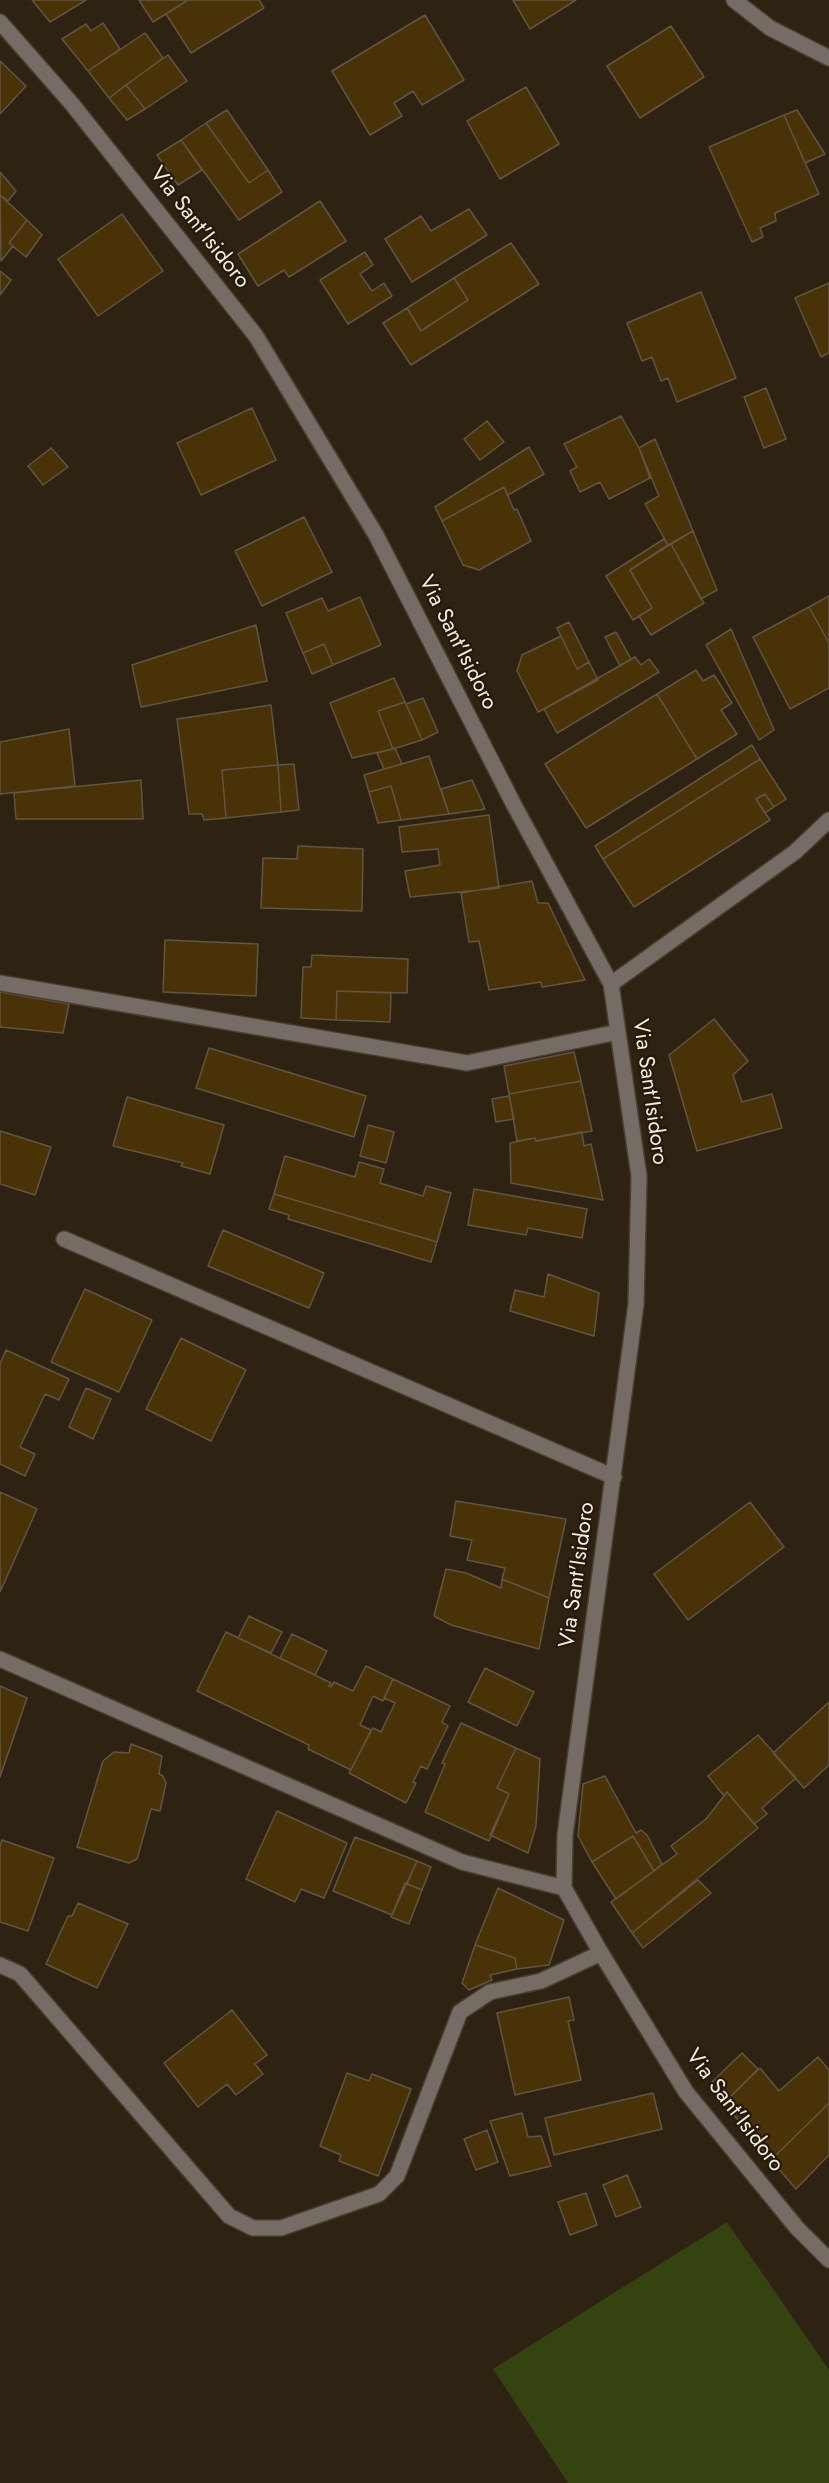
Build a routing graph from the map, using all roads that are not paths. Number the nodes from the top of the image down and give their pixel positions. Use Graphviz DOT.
graph roads {
  1 [pos="734,0"];
  2 [pos="0,22"];
  3 [pos="829,58"];
  4 [pos="829,820"];
  5 [pos="0,983"];
  6 [pos="611,984"];
  7 [pos="618,1032"];
  8 [pos="64,1239"];
  9 [pos="614,1477"];
  10 [pos="0,1659"];
  11 [pos="564,1888"];
  12 [pos="601,1953"];
  13 [pos="0,1965"];
  14 [pos="829,2260"];
  1 -- 3 [label="street"];
  2 -- 6 [label="street, Via Sant'Isidoro"];
  4 -- 6 [label="street"];
  5 -- 7 [label="street"];
  6 -- 7 [label="street, Via Sant'Isidoro"];
  7 -- 9 [label="street, Via Sant'Isidoro"];
  8 -- 9 [label="street"];
  9 -- 11 [label="street, Via Sant'Isidoro"];
  10 -- 11 [label="street"];
  11 -- 12 [label="street, Via Sant'Isidoro"];
  12 -- 13 [label="street"];
  12 -- 14 [label="street, Via Sant'Isidoro"];
}
